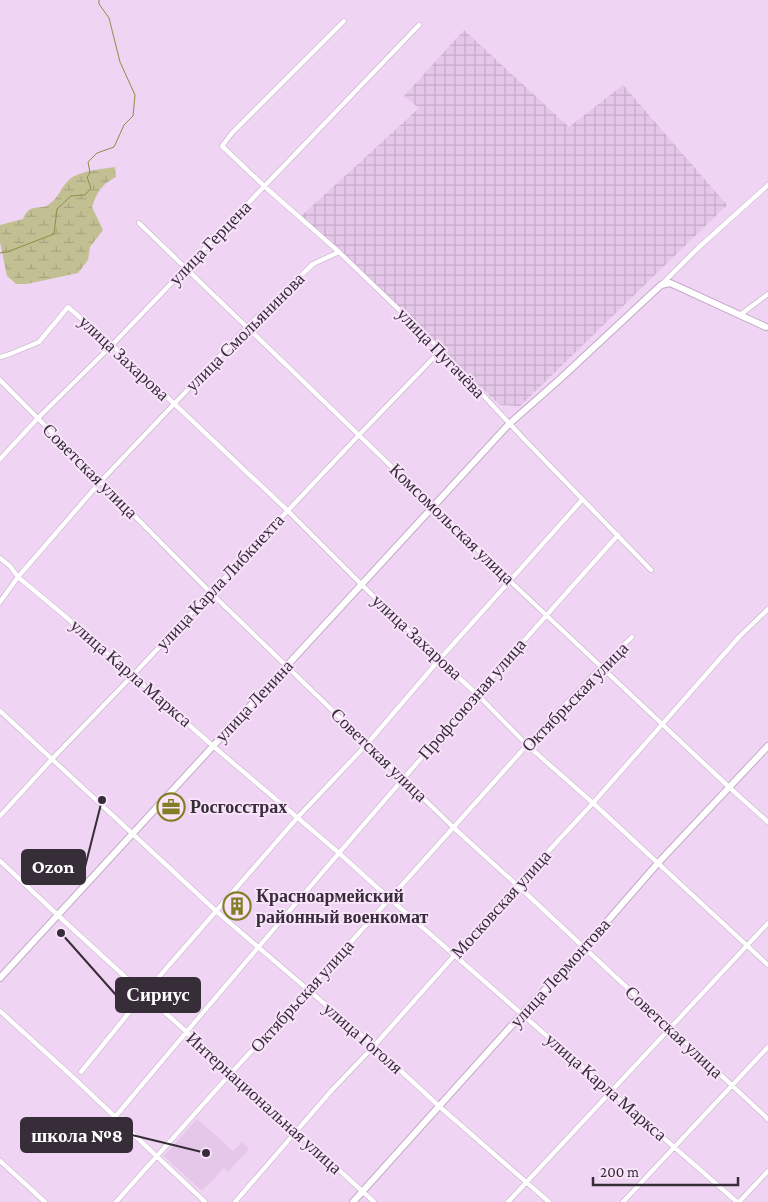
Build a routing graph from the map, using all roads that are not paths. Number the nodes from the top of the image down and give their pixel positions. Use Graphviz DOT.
graph roads {
  1 [pos="344,21"];
  2 [pos="419,25"];
  3 [pos="768,185"];
  4 [pos="264,186"];
  5 [pos="139,223"];
  6 [pos="339,252"];
  7 [pos="186,268"];
  8 [pos="661,285"];
  9 [pos="768,294"];
  10 [pos="740,315"];
  11 [pos="767,327"];
  12 [pos="247,328"];
  13 [pos="112,345"];
  14 [pos="441,350"];
  15 [pos="0,357"];
  16 [pos="0,380"];
  17 [pos="174,404"];
  18 [pos="38,418"];
  19 [pos="509,424"];
  20 [pos="359,435"];
  21 [pos="0,459"];
  22 [pos="101,481"];
  23 [pos="582,500"];
  24 [pos="433,508"];
  25 [pos="288,511"];
  26 [pos="618,535"];
  27 [pos="0,558"];
  28 [pos="651,570"];
  29 [pos="18,577"];
  30 [pos="510,581"];
  31 [pos="362,585"];
  32 [pos="210,592"];
  33 [pos="0,602"];
  34 [pos="768,608"];
  35 [pos="546,615"];
  36 [pos="632,637"];
  37 [pos="439,660"];
  38 [pos="286,666"];
  39 [pos="601,667"];
  40 [pos="132,675"];
  41 [pos="477,694"];
  42 [pos="0,711"];
  43 [pos="663,724"];
  44 [pos="367,744"];
  45 [pos="527,745"];
  46 [pos="214,746"];
  47 [pos="768,746"];
  48 [pos="52,759"];
  49 [pos="403,778"];
  50 [pos="730,788"];
  51 [pos="593,803"];
  52 [pos="0,816"];
  53 [pos="298,817"];
  54 [pos="768,822"];
  55 [pos="454,828"];
  56 [pos="134,834"];
  57 [pos="339,852"];
  58 [pos="0,861"];
  59 [pos="658,863"];
  60 [pos="517,885"];
  61 [pos="390,899"];
  62 [pos="216,911"];
  63 [pos="58,915"];
  64 [pos="768,922"];
  65 [pos="259,946"];
  66 [pos="746,946"];
  67 [pos="584,948"];
  68 [pos="455,956"];
  69 [pos="768,966"];
  70 [pos="0,978"];
  71 [pos="308,990"];
  72 [pos="144,994"];
  73 [pos="0,1011"];
  74 [pos="522,1014"];
  75 [pos="670,1028"];
  76 [pos="186,1032"];
  77 [pos="374,1046"];
  78 [pos="768,1047"];
  79 [pos="80,1072"];
  80 [pos="232,1072"];
  81 [pos="731,1086"];
  82 [pos="611,1091"];
  83 [pos="440,1107"];
  84 [pos="116,1117"];
  85 [pos="768,1119"];
  86 [pos="297,1132"];
  87 [pos="673,1146"];
  88 [pos="157,1156"];
  89 [pos="0,1161"];
  90 [pos="768,1171"];
  91 [pos="527,1182"];
  92 [pos="362,1192"];
  93 [pos="45,1202"];
  94 [pos="116,1202"];
  95 [pos="205,1202"];
  96 [pos="235,1202"];
  97 [pos="353,1202"];
  98 [pos="374,1202"];
  99 [pos="508,1202"];
  100 [pos="549,1202"];
  101 [pos="622,1202"];
  102 [pos="738,1202"];
  1 -- 4 [label="street, улица Пугачёва"];
  2 -- 4 [label="street, улица Герцена"];
  3 -- 8 [label="street"];
  4 -- 6 [label="street, улица Пугачёва"];
  4 -- 7 [label="street, улица Герцена"];
  5 -- 7 [label="street, Комсомольская улица"];
  6 -- 12 [label="street, улица Смольянинова"];
  6 -- 14 [label="street, улица Пугачёва"];
  7 -- 12 [label="street, Комсомольская улица"];
  7 -- 13 [label="street, улица Герцена"];
  8 -- 10 [label="street"];
  8 -- 19 [label="street, улица Ленина"];
  9 -- 10 [label="street"];
  10 -- 11 [label="street"];
  12 -- 17 [label="street, улица Смольянинова"];
  12 -- 20 [label="street, Комсомольская улица"];
  13 -- 15 [label="street, улица Захарова"];
  13 -- 17 [label="street, улица Захарова"];
  13 -- 18 [label="street, улица Герцена"];
  14 -- 19 [label="street, улица Пугачёва"];
  14 -- 20 [label="street, улица Карла Либкнехта"];
  16 -- 18 [label="street, Советская улица"];
  17 -- 22 [label="street, улица Смольянинова"];
  17 -- 25 [label="street, улица Захарова"];
  18 -- 21 [label="street, улица Герцена"];
  18 -- 22 [label="street, Советская улица"];
  19 -- 23 [label="street, улица Пугачёва"];
  19 -- 24 [label="street, улица Ленина"];
  20 -- 24 [label="street, Комсомольская улица"];
  20 -- 25 [label="street, улица Карла Либкнехта"];
  22 -- 29 [label="street, улица Смольянинова"];
  22 -- 32 [label="street, Советская улица"];
  23 -- 26 [label="street, улица Пугачёва"];
  23 -- 30 [label="street"];
  24 -- 30 [label="street, Комсомольская улица"];
  24 -- 31 [label="street, улица Ленина"];
  25 -- 31 [label="street, улица Захарова"];
  25 -- 32 [label="street, улица Карла Либкнехта"];
  26 -- 28 [label="street, улица Пугачёва"];
  26 -- 35 [label="street, Профсоюзная улица"];
  27 -- 29 [label="street, улица Карла Маркса"];
  29 -- 33 [label="street, улица Смольянинова"];
  29 -- 40 [label="street, улица Карла Маркса"];
  30 -- 35 [label="street, Комсомольская улица"];
  30 -- 37 [label="street"];
  31 -- 37 [label="street, улица Захарова"];
  31 -- 38 [label="street, улица Ленина"];
  32 -- 38 [label="street, Советская улица"];
  32 -- 40 [label="street, улица Карла Либкнехта"];
  34 -- 43 [label="street, Московская улица"];
  35 -- 39 [label="street, Комсомольская улица"];
  35 -- 41 [label="street, Профсоюзная улица"];
  36 -- 39 [label="street, Октябрьская улица"];
  37 -- 41 [label="street, улица Захарова"];
  37 -- 44 [label="street"];
  38 -- 44 [label="street, Советская улица"];
  38 -- 46 [label="street, улица Ленина"];
  39 -- 43 [label="street, Комсомольская улица"];
  39 -- 45 [label="street, Октябрьская улица"];
  40 -- 46 [label="street, улица Карла Маркса"];
  40 -- 48 [label="street, улица Карла Либкнехта"];
  41 -- 45 [label="street, улица Захарова"];
  41 -- 49 [label="street, Профсоюзная улица"];
  42 -- 48 [label="street, улица Гоголя"];
  43 -- 50 [label="street, Комсомольская улица"];
  43 -- 51 [label="street, Московская улица"];
  44 -- 49 [label="street, Советская улица"];
  44 -- 53 [label="street"];
  45 -- 51 [label="street, улица Захарова"];
  45 -- 55 [label="street, Октябрьская улица"];
  46 -- 53 [label="street, улица Карла Маркса"];
  46 -- 56 [label="street, улица Ленина"];
  47 -- 50 [label="street, улица Лермонтова"];
  48 -- 52 [label="street, улица Карла Либкнехта"];
  48 -- 56 [label="street, улица Гоголя"];
  49 -- 55 [label="street, Советская улица"];
  49 -- 57 [label="street, Профсоюзная улица"];
  50 -- 54 [label="street, Комсомольская улица"];
  50 -- 59 [label="street, улица Лермонтова"];
  51 -- 59 [label="street, улица Захарова"];
  51 -- 60 [label="street, Московская улица"];
  53 -- 57 [label="street, улица Карла Маркса"];
  53 -- 62 [label="street"];
  55 -- 60 [label="street, Советская улица"];
  55 -- 61 [label="street, Октябрьская улица"];
  56 -- 62 [label="street, улица Гоголя"];
  56 -- 63 [label="street, улица Ленина"];
  57 -- 61 [label="street, улица Карла Маркса"];
  57 -- 65 [label="street, Профсоюзная улица"];
  58 -- 63 [label="street, Интернациональная улица"];
  59 -- 66 [label="street, улица Захарова"];
  59 -- 67 [label="street, улица Лермонтова"];
  60 -- 67 [label="street, Советская улица"];
  60 -- 68 [label="street, Московская улица"];
  61 -- 68 [label="street, улица Карла Маркса"];
  61 -- 71 [label="street, Октябрьская улица"];
  62 -- 65 [label="street, улица Гоголя"];
  62 -- 72 [label="street"];
  63 -- 70 [label="street, улица Ленина"];
  63 -- 72 [label="street, Интернациональная улица"];
  64 -- 66 [label="street"];
  65 -- 71 [label="street, улица Гоголя"];
  65 -- 76 [label="street, Профсоюзная улица"];
  66 -- 69 [label="street, улица Захарова"];
  66 -- 75 [label="street"];
  67 -- 74 [label="street, улица Лермонтова"];
  67 -- 75 [label="street, Советская улица"];
  68 -- 74 [label="street, улица Карла Маркса"];
  68 -- 77 [label="street, Московская улица"];
  71 -- 77 [label="street, улица Гоголя"];
  71 -- 80 [label="street, Октябрьская улица"];
  72 -- 76 [label="street, Интернациональная улица"];
  72 -- 79 [label="street"];
  73 -- 84 [label="street"];
  74 -- 82 [label="street, улица Карла Маркса"];
  74 -- 83 [label="street, улица Лермонтова"];
  75 -- 81 [label="street, Советская улица"];
  75 -- 82 [label="street"];
  76 -- 80 [label="street, Интернациональная улица"];
  76 -- 84 [label="street, Профсоюзная улица"];
  77 -- 83 [label="street, улица Гоголя"];
  77 -- 86 [label="street, Московская улица"];
  78 -- 81 [label="street"];
  80 -- 86 [label="street, Интернациональная улица"];
  80 -- 88 [label="street, Октябрьская улица"];
  81 -- 85 [label="street, Советская улица"];
  81 -- 87 [label="street"];
  82 -- 87 [label="street, улица Карла Маркса"];
  82 -- 91 [label="street"];
  83 -- 91 [label="street, улица Гоголя"];
  83 -- 92 [label="street, улица Лермонтова"];
  84 -- 88 [label="street"];
  86 -- 92 [label="street, Интернациональная улица"];
  86 -- 96 [label="street, Московская улица"];
  87 -- 101 [label="street"];
  87 -- 102 [label="street, улица Карла Маркса"];
  88 -- 94 [label="street, Октябрьская улица"];
  88 -- 95 [label="street"];
  89 -- 93 [label="street"];
  90 -- 102 [label="street"];
  91 -- 99 [label="street"];
  91 -- 100 [label="street, улица Гоголя"];
  92 -- 97 [label="street, улица Лермонтова"];
  92 -- 98 [label="street, Интернациональная улица"];
}
